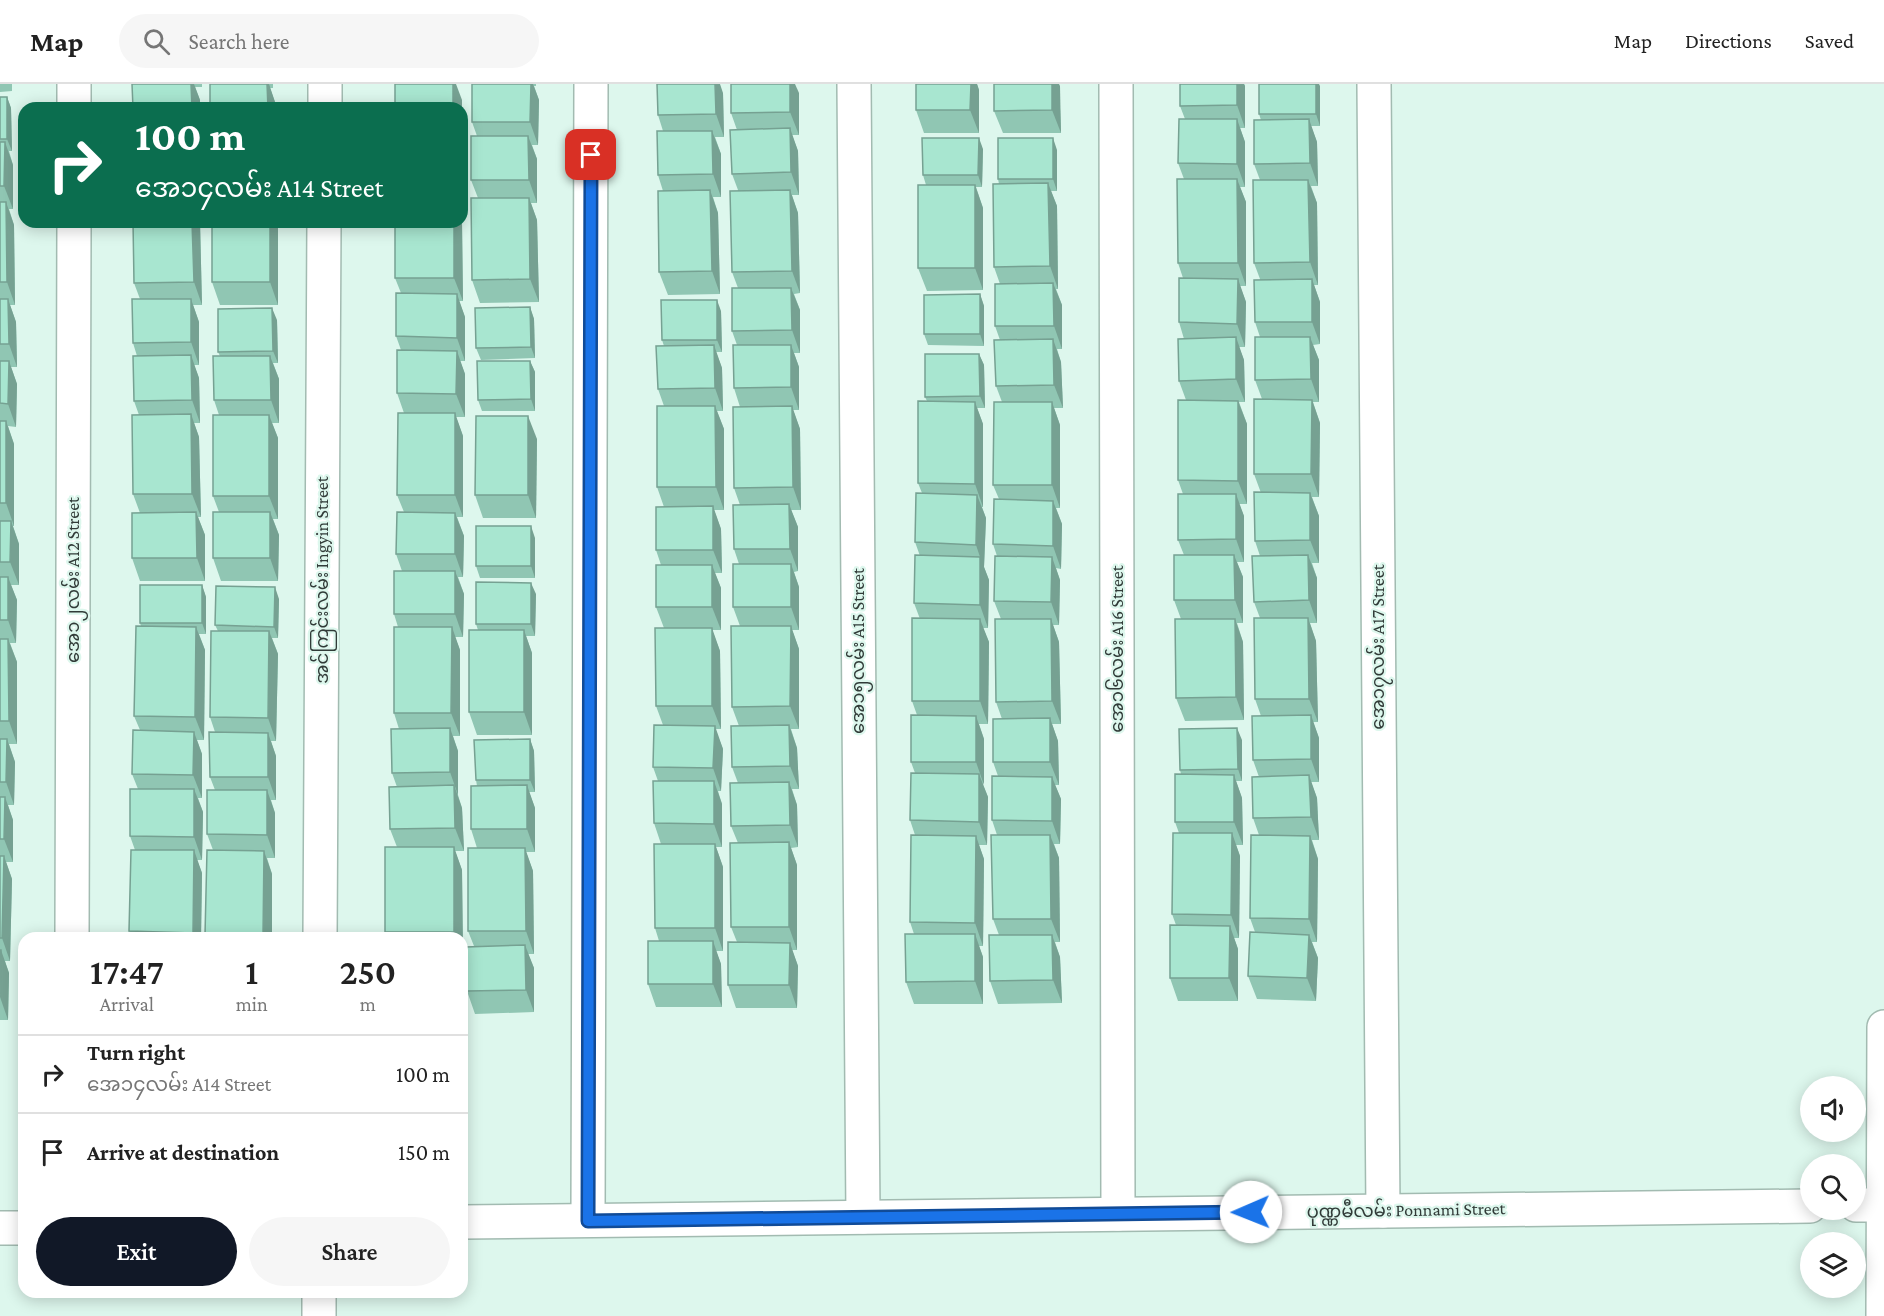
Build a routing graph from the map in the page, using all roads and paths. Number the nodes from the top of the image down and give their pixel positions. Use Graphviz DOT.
graph roads {
  1 [pos="74,84"];
  2 [pos="325,84"];
  3 [pos="591,84"];
  4 [pos="854,84"];
  5 [pos="1116,84"];
  6 [pos="1374,84"];
  7 [pos="74,102"];
  8 [pos="325,102"];
  9 [pos="74,228"];
  10 [pos="324,228"];
  11 [pos="72,932"];
  12 [pos="321,932"];
  13 [pos="1884,1027"];
  14 [pos="1866,1205"];
  15 [pos="1884,1205"];
  16 [pos="1800,1206"];
  17 [pos="1383,1211"];
  18 [pos="1118,1214"];
  19 [pos="863,1217"];
  20 [pos="588,1221"];
  21 [pos="468,1222"];
  22 [pos="0,1228"];
  23 [pos="18,1228"];
  24 [pos="319,1298"];
  25 [pos="319,1316"];
  26 [pos="1883,1316"];
  1 -- 7 [label="street"];
  2 -- 8 [label="street"];
  3 -- 20 [label="street"];
  4 -- 19 [label="street, အေ၁၅လမ်း A15 Street"];
  5 -- 18 [label="street, အေ၁၆လမ်း A16 Street"];
  6 -- 17 [label="street, အေ၁၇လမ်း A17 Street"];
  9 -- 11 [label="street, အေ၁၂လမ်း A12 Street"];
  10 -- 12 [label="street, အင်ကြင်းလမ်း Ingyin Street"];
  13 -- 15 [label="street"];
  14 -- 15 [label="street"];
  15 -- 26 [label="street"];
  16 -- 17 [label="street, ပုဏ္ဏမီလမ်း Ponnami Street"];
  17 -- 18 [label="street, ပုဏ္ဏမီလမ်း Ponnami Street"];
  18 -- 19 [label="street, ပုဏ္ဏမီလမ်း Ponnami Street"];
  19 -- 20 [label="street, ပုဏ္ဏမီလမ်း Ponnami Street"];
  20 -- 21 [label="street, ပုဏ္ဏမီလမ်း Ponnami Street"];
  22 -- 23 [label="street"];
  24 -- 25 [label="street"];
}
